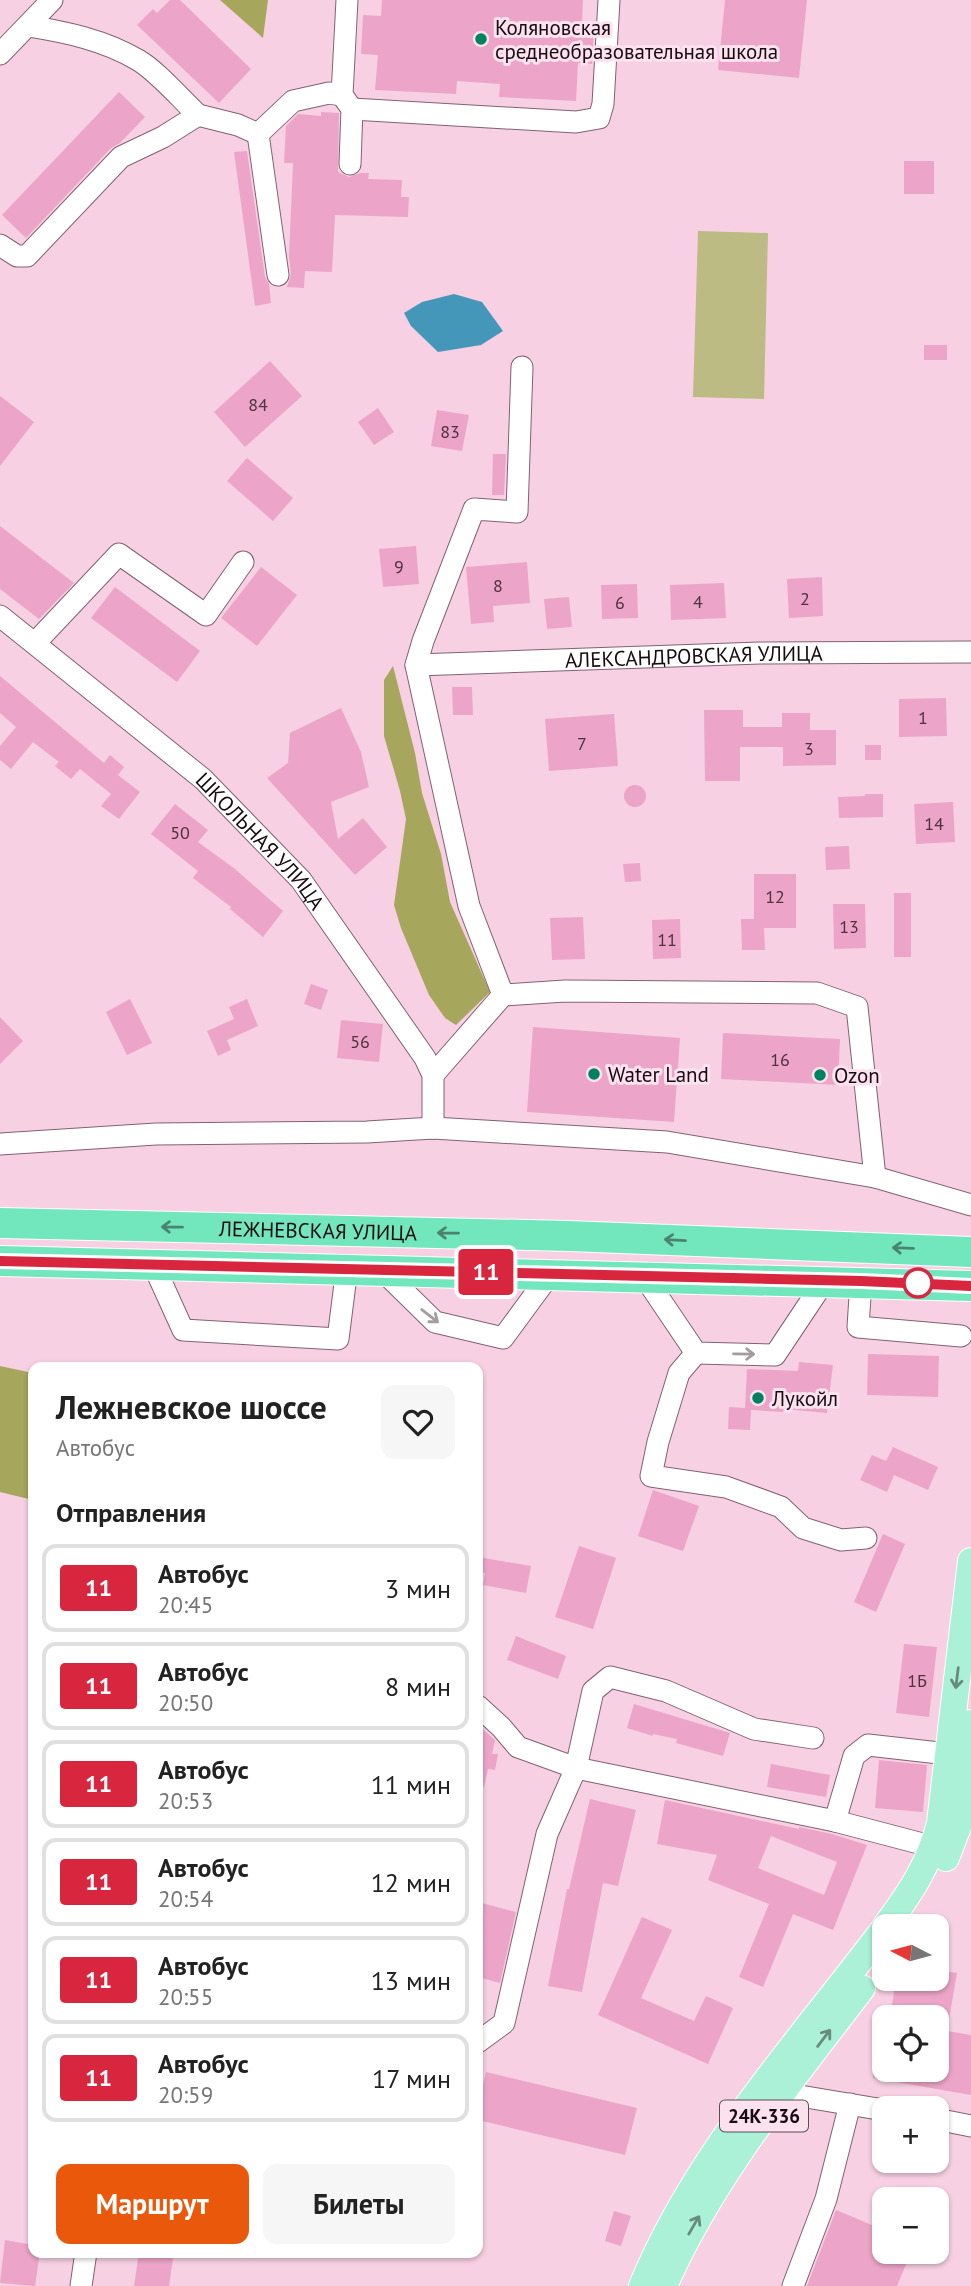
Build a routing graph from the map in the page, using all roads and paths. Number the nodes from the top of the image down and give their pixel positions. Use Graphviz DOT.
graph roads {
  1 [pos="52,0"];
  2 [pos="348,0"];
  3 [pos="609,0"];
  4 [pos="28,26"];
  5 [pos="0,54"];
  6 [pos="347,102"];
  7 [pos="198,115"];
  8 [pos="258,134"];
  9 [pos="350,164"];
  10 [pos="0,245"];
  11 [pos="278,275"];
  12 [pos="522,368"];
  13 [pos="243,562"];
  14 [pos="0,616"];
  15 [pos="35,643"];
  16 [pos="971,652"];
  17 [pos="416,665"];
  18 [pos="503,995"];
  19 [pos="432,1075"];
  20 [pos="433,1128"];
  21 [pos="0,1144"];
  22 [pos="875,1177"];
  23 [pos="971,1205"];
  24 [pos="0,1223"];
  25 [pos="971,1252"];
  26 [pos="0,1261"];
  27 [pos="153,1264"];
  28 [pos="346,1269"];
  29 [pos="380,1269"];
  30 [pos="550,1274"];
  31 [pos="643,1276"];
  32 [pos="825,1280"];
  33 [pos="861,1281"];
  34 [pos="971,1286"];
  35 [pos="961,1336"];
  36 [pos="696,1353"];
  37 [pos="866,1538"];
  38 [pos="971,1562"];
  39 [pos="483,1711"];
  40 [pos="971,1723"];
  41 [pos="813,1738"];
  42 [pos="948,1754"];
  43 [pos="576,1768"];
  44 [pos="835,1821"];
  45 [pos="965,1825"];
  46 [pos="934,1847"];
  47 [pos="895,1914"];
  48 [pos="917,1914"];
  49 [pos="872,1947"];
  50 [pos="872,1973"];
  51 [pos="483,2038"];
  52 [pos="775,2087"];
  53 [pos="850,2105"];
  54 [pos="872,2108"];
  55 [pos="949,2122"];
  56 [pos="971,2126"];
  57 [pos="85,2258"];
  58 [pos="81,2286"];
  59 [pos="642,2286"];
  60 [pos="664,2286"];
  61 [pos="793,2286"];
  1 -- 4 [label="street"];
  2 -- 6 [label="street"];
  3 -- 6 [label="street"];
  4 -- 5 [label="street"];
  4 -- 7 [label="street"];
  6 -- 8 [label="street"];
  6 -- 9 [label="street"];
  7 -- 8 [label="street"];
  7 -- 10 [label="street"];
  8 -- 11 [label="street"];
  12 -- 17 [label="street"];
  13 -- 15 [label="street"];
  14 -- 15 [label="street, ШКОЛЬНАЯ УЛИЦА"];
  15 -- 19 [label="street, ШКОЛЬНАЯ УЛИЦА"];
  16 -- 17 [label="street, АЛЕКСАНДРОВСКАЯ УЛИЦА"];
  17 -- 18 [label="street"];
  18 -- 19 [label="street"];
  18 -- 22 [label="street"];
  19 -- 20 [label="street, ШКОЛЬНАЯ УЛИЦА"];
  20 -- 21 [label="street"];
  20 -- 22 [label="street"];
  22 -- 23 [label="street"];
  25 -- 24 [label="highway, ЛЕЖНЕВСКАЯ УЛИЦА, one-way"];
  26 -- 27 [label="highway, ЛЕЖНЕВСКАЯ УЛИЦА"];
  27 -- 28 [label="highway, ЛЕЖНЕВСКАЯ УЛИЦА"];
  27 -- 28 [label="street"];
  28 -- 29 [label="highway, ЛЕЖНЕВСКАЯ УЛИЦА"];
  29 -- 30 [label="highway, ЛЕЖНЕВСКАЯ УЛИЦА"];
  29 -- 30 [label="street, one-way"];
  30 -- 31 [label="highway, ЛЕЖНЕВСКАЯ УЛИЦА"];
  31 -- 32 [label="highway, ЛЕЖНЕВСКАЯ УЛИЦА"];
  31 -- 36 [label="street"];
  32 -- 33 [label="highway, ЛЕЖНЕВСКАЯ УЛИЦА"];
  36 -- 32 [label="street, one-way"];
  33 -- 34 [label="highway, ЛЕЖНЕВСКАЯ УЛИЦА"];
  33 -- 35 [label="street"];
  36 -- 37 [label="street"];
  38 -- 42 [label="main road, 24К-336, one-way"];
  39 -- 43 [label="street"];
  40 -- 45 [label="main road"];
  41 -- 43 [label="street"];
  42 -- 44 [label="street"];
  42 -- 46 [label="main road, 24К-336"];
  43 -- 44 [label="street"];
  43 -- 51 [label="street"];
  44 -- 46 [label="street"];
  45 -- 48 [label="main road"];
  46 -- 47 [label="main road, 24К-336"];
  49 -- 52 [label="main road, 24К-336"];
  52 -- 50 [label="main road, 24К-336, one-way"];
  52 -- 53 [label="street"];
  52 -- 59 [label="main road, 24К-336"];
  60 -- 52 [label="main road, 24К-336, one-way"];
  53 -- 54 [label="street"];
  53 -- 61 [label="street"];
  55 -- 56 [label="street"];
  57 -- 58 [label="street"];
}
